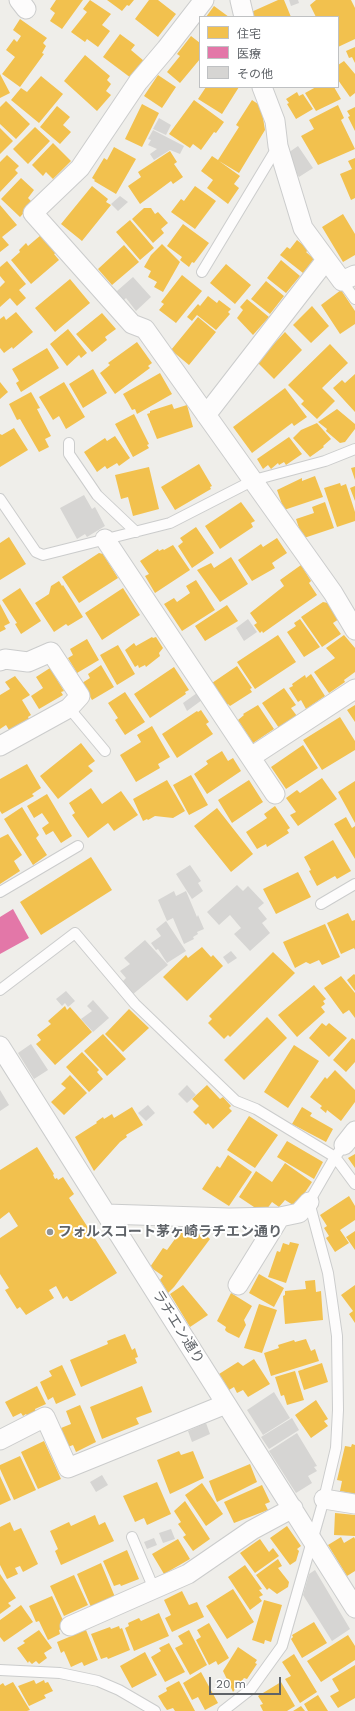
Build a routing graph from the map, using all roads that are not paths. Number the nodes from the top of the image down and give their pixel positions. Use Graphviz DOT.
graph roads {
  1 [pos="204,0"];
  2 [pos="240,0"];
  3 [pos="244,16"];
  4 [pos="262,88"];
  5 [pos="278,146"];
  6 [pos="326,260"];
  7 [pos="202,272"];
  8 [pos="349,278"];
  9 [pos="355,300"];
  10 [pos="206,415"];
  11 [pos="69,444"];
  12 [pos="355,449"];
  13 [pos="254,480"];
  14 [pos="0,499"];
  15 [pos="3,510"];
  16 [pos="136,532"];
  17 [pos="106,540"];
  18 [pos="355,630"];
  19 [pos="0,662"];
  20 [pos="355,689"];
  21 [pos="69,708"];
  22 [pos="0,746"];
  23 [pos="105,751"];
  24 [pos="251,757"];
  25 [pos="275,794"];
  26 [pos="78,846"];
  27 [pos="355,884"];
  28 [pos="0,892"];
  29 [pos="321,904"];
  30 [pos="0,990"];
  31 [pos="0,1046"];
  32 [pos="347,1144"];
  33 [pos="355,1184"];
  34 [pos="308,1202"];
  35 [pos="106,1214"];
  36 [pos="280,1217"];
  37 [pos="238,1285"];
  38 [pos="226,1404"];
  39 [pos="0,1440"];
  40 [pos="324,1499"];
  41 [pos="355,1504"];
  42 [pos="293,1508"];
  43 [pos="132,1537"];
  44 [pos="312,1539"];
  45 [pos="154,1589"];
  46 [pos="355,1608"];
  47 [pos="70,1626"];
  48 [pos="0,1670"];
  49 [pos="154,1711"];
  50 [pos="222,1711"];
  1 -- 10 [label="street"];
  2 -- 3 [label="street"];
  4 -- 5 [label="street"];
  5 -- 6 [label="street"];
  5 -- 7 [label="lane"];
  6 -- 8 [label="street"];
  6 -- 10 [label="street"];
  8 -- 9 [label="lane"];
  10 -- 13 [label="street"];
  11 -- 16 [label="lane"];
  12 -- 13 [label="lane"];
  13 -- 16 [label="lane"];
  13 -- 18 [label="street"];
  14 -- 15 [label="lane"];
  15 -- 17 [label="lane"];
  16 -- 17 [label="lane"];
  17 -- 24 [label="street"];
  19 -- 21 [label="street"];
  20 -- 24 [label="street"];
  21 -- 22 [label="street"];
  21 -- 23 [label="lane"];
  24 -- 25 [label="street"];
  26 -- 28 [label="lane"];
  27 -- 29 [label="lane"];
  30 -- 32 [label="lane"];
  31 -- 35 [label="street, ラチエン通り"];
  32 -- 33 [label="lane"];
  32 -- 34 [label="lane"];
  34 -- 36 [label="street"];
  34 -- 40 [label="lane"];
  35 -- 36 [label="street"];
  35 -- 38 [label="street, ラチエン通り"];
  36 -- 37 [label="street"];
  38 -- 39 [label="street"];
  38 -- 42 [label="street, ラチエン通り"];
  40 -- 41 [label="street"];
  40 -- 44 [label="lane"];
  42 -- 44 [label="street, ラチエン通り"];
  42 -- 45 [label="street"];
  43 -- 45 [label="lane"];
  44 -- 46 [label="street, ラチエン通り"];
  44 -- 50 [label="lane"];
  45 -- 47 [label="street"];
  48 -- 49 [label="lane"];
}
